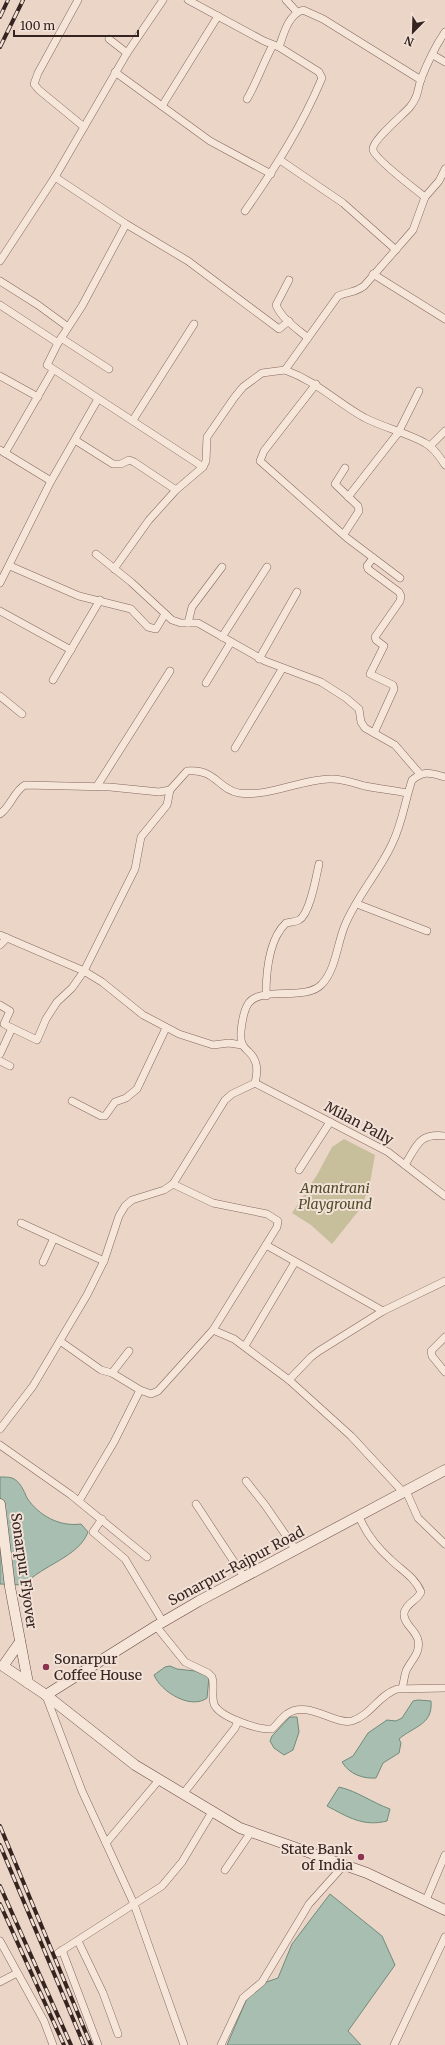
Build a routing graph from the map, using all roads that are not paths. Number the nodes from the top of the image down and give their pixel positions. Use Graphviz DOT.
graph roads {
  1 [pos="78,0"];
  2 [pos="163,0"];
  3 [pos="188,0"];
  4 [pos="286,0"];
  5 [pos="297,12"];
  6 [pos="218,16"];
  7 [pos="445,32"];
  8 [pos="109,39"];
  9 [pos="276,46"];
  10 [pos="126,53"];
  11 [pos="433,55"];
  12 [pos="445,62"];
  13 [pos="115,72"];
  14 [pos="421,80"];
  15 [pos="247,99"];
  16 [pos="162,106"];
  17 [pos="84,127"];
  18 [pos="280,160"];
  19 [pos="445,169"];
  20 [pos="271,174"];
  21 [pos="55,177"];
  22 [pos="442,184"];
  23 [pos="425,197"];
  24 [pos="246,211"];
  25 [pos="126,224"];
  26 [pos="396,250"];
  27 [pos="0,261"];
  28 [pos="374,274"];
  29 [pos="289,280"];
  30 [pos="0,281"];
  31 [pos="0,305"];
  32 [pos="445,319"];
  33 [pos="289,321"];
  34 [pos="194,324"];
  35 [pos="68,327"];
  36 [pos="308,338"];
  37 [pos="60,341"];
  38 [pos="109,369"];
  39 [pos="54,370"];
  40 [pos="285,370"];
  41 [pos="0,376"];
  42 [pos="316,384"];
  43 [pos="419,391"];
  44 [pos="38,397"];
  45 [pos="98,399"];
  46 [pos="133,420"];
  47 [pos="445,431"];
  48 [pos="398,433"];
  49 [pos="75,440"];
  50 [pos="430,446"];
  51 [pos="2,452"];
  52 [pos="445,465"];
  53 [pos="203,467"];
  54 [pos="345,468"];
  55 [pos="50,481"];
  56 [pos="176,490"];
  57 [pos="348,497"];
  58 [pos="344,534"];
  59 [pos="96,554"];
  60 [pos="373,558"];
  61 [pos="10,566"];
  62 [pos="222,567"];
  63 [pos="267,567"];
  64 [pos="114,569"];
  65 [pos="400,578"];
  66 [pos="0,583"];
  67 [pos="297,592"];
  68 [pos="100,600"];
  69 [pos="0,610"];
  70 [pos="165,614"];
  71 [pos="188,622"];
  72 [pos="222,637"];
  73 [pos="231,642"];
  74 [pos="71,650"];
  75 [pos="259,659"];
  76 [pos="282,669"];
  77 [pos="170,671"];
  78 [pos="52,680"];
  79 [pos="206,683"];
  80 [pos="0,696"];
  81 [pos="22,714"];
  82 [pos="374,733"];
  83 [pos="235,748"];
  84 [pos="420,774"];
  85 [pos="445,777"];
  86 [pos="97,786"];
  87 [pos="170,790"];
  88 [pos="408,793"];
  89 [pos="0,814"];
  90 [pos="320,864"];
  91 [pos="357,904"];
  92 [pos="427,931"];
  93 [pos="0,935"];
  94 [pos="7,938"];
  95 [pos="0,945"];
  96 [pos="84,971"];
  97 [pos="266,996"];
  98 [pos="0,1005"];
  99 [pos="12,1028"];
  100 [pos="166,1028"];
  101 [pos="242,1045"];
  102 [pos="0,1054"];
  103 [pos="0,1061"];
  104 [pos="10,1066"];
  105 [pos="255,1083"];
  106 [pos="72,1101"];
  107 [pos="330,1122"];
  108 [pos="445,1136"];
  109 [pos="404,1165"];
  110 [pos="299,1170"];
  111 [pos="172,1184"];
  112 [pos="445,1196"];
  113 [pos="21,1223"];
  114 [pos="54,1238"];
  115 [pos="266,1245"];
  116 [pos="43,1262"];
  117 [pos="104,1262"];
  118 [pos="295,1262"];
  119 [pos="445,1281"];
  120 [pos="383,1311"];
  121 [pos="213,1330"];
  122 [pos="445,1337"];
  123 [pos="60,1341"];
  124 [pos="245,1346"];
  125 [pos="129,1351"];
  126 [pos="445,1372"];
  127 [pos="112,1373"];
  128 [pos="289,1380"];
  129 [pos="140,1390"];
  130 [pos="0,1429"];
  131 [pos="0,1445"];
  132 [pos="445,1470"];
  133 [pos="246,1481"];
  134 [pos="405,1492"];
  135 [pos="78,1502"];
  136 [pos="0,1504"];
  137 [pos="196,1504"];
  138 [pos="359,1516"];
  139 [pos="102,1519"];
  140 [pos="445,1544"];
  141 [pos="296,1550"];
  142 [pos="147,1557"];
  143 [pos="244,1577"];
  144 [pos="160,1624"];
  145 [pos="20,1642"];
  146 [pos="2,1665"];
  147 [pos="28,1683"];
  148 [pos="402,1688"];
  149 [pos="445,1688"];
  150 [pos="46,1695"];
  151 [pos="238,1721"];
  152 [pos="159,1780"];
  153 [pos="183,1794"];
  154 [pos="212,1812"];
  155 [pos="251,1832"];
  156 [pos="106,1843"];
  157 [pos="445,1855"];
  158 [pos="344,1865"];
  159 [pos="225,1870"];
  160 [pos="426,1900"];
  161 [pos="134,1904"];
  162 [pos="445,1910"];
  163 [pos="445,1937"];
  164 [pos="0,1941"];
  165 [pos="78,1941"];
  166 [pos="17,1973"];
  167 [pos="0,1982"];
  168 [pos="118,2034"];
  169 [pos="53,2045"];
  170 [pos="98,2045"];
  171 [pos="184,2045"];
  172 [pos="221,2045"];
  173 [pos="394,2045"];
  1 -- 17 [label="street"];
  2 -- 10 [label="street"];
  3 -- 6 [label="street"];
  4 -- 5 [label="street"];
  5 -- 9 [label="street"];
  5 -- 14 [label="street"];
  6 -- 9 [label="street"];
  6 -- 16 [label="street"];
  7 -- 11 [label="street"];
  8 -- 10 [label="street"];
  9 -- 15 [label="street"];
  9 -- 18 [label="street"];
  10 -- 13 [label="street"];
  11 -- 12 [label="street"];
  11 -- 14 [label="street"];
  13 -- 16 [label="street"];
  13 -- 17 [label="street"];
  14 -- 23 [label="street"];
  16 -- 20 [label="street"];
  17 -- 21 [label="street"];
  18 -- 20 [label="street"];
  18 -- 26 [label="street"];
  19 -- 22 [label="street"];
  20 -- 24 [label="street"];
  21 -- 25 [label="street"];
  21 -- 27 [label="street"];
  22 -- 23 [label="street"];
  23 -- 26 [label="street"];
  25 -- 33 [label="street"];
  25 -- 35 [label="street"];
  26 -- 28 [label="street"];
  28 -- 32 [label="street"];
  28 -- 36 [label="street"];
  29 -- 33 [label="street"];
  30 -- 35 [label="street"];
  31 -- 37 [label="street"];
  33 -- 36 [label="street"];
  34 -- 46 [label="street"];
  35 -- 37 [label="street"];
  36 -- 40 [label="street"];
  37 -- 38 [label="street"];
  37 -- 39 [label="street"];
  39 -- 44 [label="street"];
  39 -- 45 [label="street"];
  40 -- 42 [label="street"];
  40 -- 53 [label="street"];
  41 -- 44 [label="street"];
  42 -- 48 [label="street"];
  42 -- 58 [label="street"];
  43 -- 48 [label="street"];
  44 -- 51 [label="street"];
  45 -- 46 [label="street"];
  45 -- 49 [label="street"];
  46 -- 53 [label="street"];
  47 -- 50 [label="street"];
  48 -- 50 [label="street"];
  48 -- 57 [label="street"];
  49 -- 55 [label="street"];
  49 -- 56 [label="street"];
  50 -- 52 [label="street"];
  51 -- 55 [label="street"];
  53 -- 56 [label="street"];
  54 -- 57 [label="street"];
  55 -- 61 [label="street"];
  56 -- 64 [label="street"];
  57 -- 58 [label="street"];
  58 -- 60 [label="street"];
  59 -- 64 [label="street"];
  60 -- 65 [label="street"];
  60 -- 82 [label="street"];
  61 -- 66 [label="street"];
  61 -- 68 [label="street"];
  62 -- 71 [label="street"];
  63 -- 72 [label="street"];
  64 -- 70 [label="street"];
  67 -- 75 [label="street"];
  68 -- 70 [label="street"];
  68 -- 74 [label="street"];
  69 -- 74 [label="street"];
  70 -- 71 [label="street"];
  71 -- 72 [label="street"];
  72 -- 73 [label="street"];
  73 -- 75 [label="street"];
  73 -- 79 [label="street"];
  74 -- 78 [label="street"];
  75 -- 76 [label="street"];
  76 -- 82 [label="street"];
  76 -- 83 [label="street"];
  77 -- 86 [label="street"];
  80 -- 81 [label="street"];
  82 -- 84 [label="street"];
  84 -- 85 [label="street"];
  84 -- 88 [label="street"];
  86 -- 87 [label="street"];
  86 -- 89 [label="street"];
  87 -- 88 [label="street"];
  87 -- 96 [label="street"];
  88 -- 91 [label="street"];
  90 -- 97 [label="street"];
  91 -- 92 [label="street"];
  91 -- 97 [label="street"];
  93 -- 94 [label="street"];
  94 -- 95 [label="street"];
  94 -- 96 [label="street"];
  96 -- 99 [label="street"];
  96 -- 100 [label="street"];
  97 -- 101 [label="street"];
  98 -- 99 [label="street"];
  99 -- 102 [label="street"];
  100 -- 101 [label="street"];
  100 -- 106 [label="street"];
  101 -- 105 [label="street"];
  103 -- 104 [label="street"];
  105 -- 107 [label="street, Milan Pally"];
  105 -- 111 [label="street"];
  107 -- 109 [label="street, Milan Pally"];
  107 -- 110 [label="street"];
  108 -- 109 [label="street"];
  109 -- 112 [label="street, Milan Pally"];
  111 -- 115 [label="street"];
  111 -- 117 [label="street"];
  113 -- 114 [label="street"];
  114 -- 116 [label="street"];
  114 -- 117 [label="street"];
  115 -- 118 [label="street"];
  115 -- 121 [label="street"];
  117 -- 123 [label="street"];
  118 -- 120 [label="street"];
  118 -- 124 [label="street"];
  119 -- 120 [label="street"];
  120 -- 128 [label="street"];
  121 -- 124 [label="street"];
  121 -- 129 [label="street"];
  122 -- 126 [label="street"];
  123 -- 127 [label="street"];
  123 -- 130 [label="street"];
  124 -- 128 [label="street"];
  125 -- 127 [label="street"];
  127 -- 129 [label="street"];
  128 -- 134 [label="street"];
  129 -- 135 [label="street"];
  131 -- 135 [label="street"];
  132 -- 134 [label="main road, Sonarpur-Rajpur Road"];
  133 -- 141 [label="street"];
  134 -- 138 [label="main road, Sonarpur-Rajpur Road"];
  134 -- 140 [label="street"];
  135 -- 139 [label="street"];
  136 -- 145 [label="main road, Sonarpur Flyover"];
  137 -- 143 [label="street"];
  138 -- 141 [label="main road, Sonarpur-Rajpur Road"];
  138 -- 148 [label="street"];
  139 -- 142 [label="street"];
  139 -- 144 [label="street"];
  141 -- 143 [label="main road, Sonarpur-Rajpur Road"];
  143 -- 144 [label="main road, Sonarpur-Rajpur Road"];
  144 -- 150 [label="main road, Sonarpur-Rajpur Road"];
  144 -- 151 [label="street"];
  145 -- 146 [label="main road, Sonarpur Flyover"];
  145 -- 147 [label="main road, Sonarpur Flyover"];
  146 -- 147 [label="main road, Sonarpur Flyover"];
  147 -- 150 [label="main road"];
  148 -- 149 [label="street"];
  148 -- 151 [label="street"];
  150 -- 152 [label="main road"];
  150 -- 156 [label="street"];
  151 -- 153 [label="street"];
  152 -- 153 [label="main road"];
  152 -- 156 [label="street"];
  153 -- 154 [label="main road"];
  154 -- 155 [label="main road"];
  154 -- 161 [label="street"];
  155 -- 158 [label="main road"];
  155 -- 159 [label="street"];
  156 -- 161 [label="street"];
  157 -- 160 [label="street"];
  158 -- 160 [label="main road"];
  158 -- 172 [label="street"];
  160 -- 162 [label="main road"];
  161 -- 165 [label="street"];
  161 -- 171 [label="street"];
  163 -- 173 [label="street"];
  164 -- 166 [label="street"];
  165 -- 168 [label="street"];
  165 -- 170 [label="street"];
  166 -- 167 [label="street"];
  166 -- 169 [label="street"];
}
